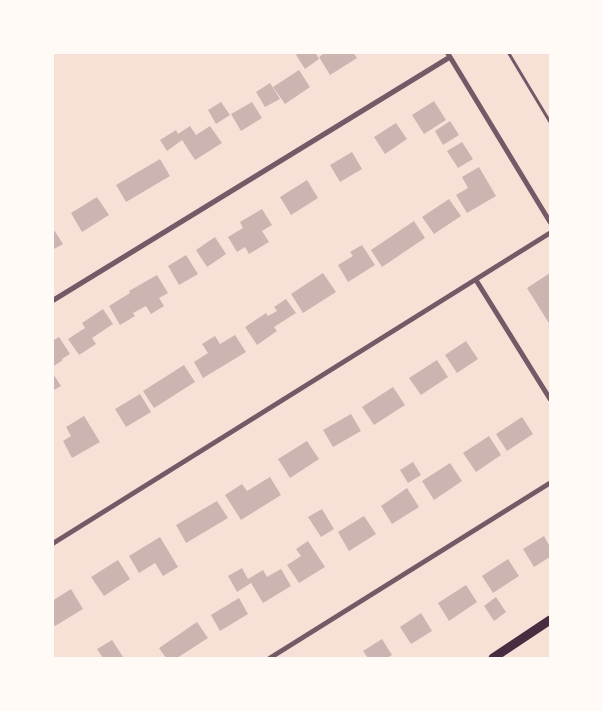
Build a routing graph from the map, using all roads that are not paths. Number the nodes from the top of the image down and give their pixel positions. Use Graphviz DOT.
graph roads {
  1 [pos="508,52"];
  2 [pos="448,55"];
  3 [pos="550,122"];
  4 [pos="550,222"];
  5 [pos="550,233"];
  6 [pos="476,280"];
  7 [pos="52,301"];
  8 [pos="550,399"];
  9 [pos="550,482"];
  10 [pos="52,544"];
  11 [pos="550,620"];
  12 [pos="270,658"];
  13 [pos="493,658"];
  1 -- 3 [label="lane"];
  2 -- 4 [label="street"];
  2 -- 7 [label="street"];
  5 -- 6 [label="street"];
  6 -- 8 [label="street"];
  6 -- 10 [label="street"];
  9 -- 12 [label="street"];
  11 -- 13 [label="main road"];
}
